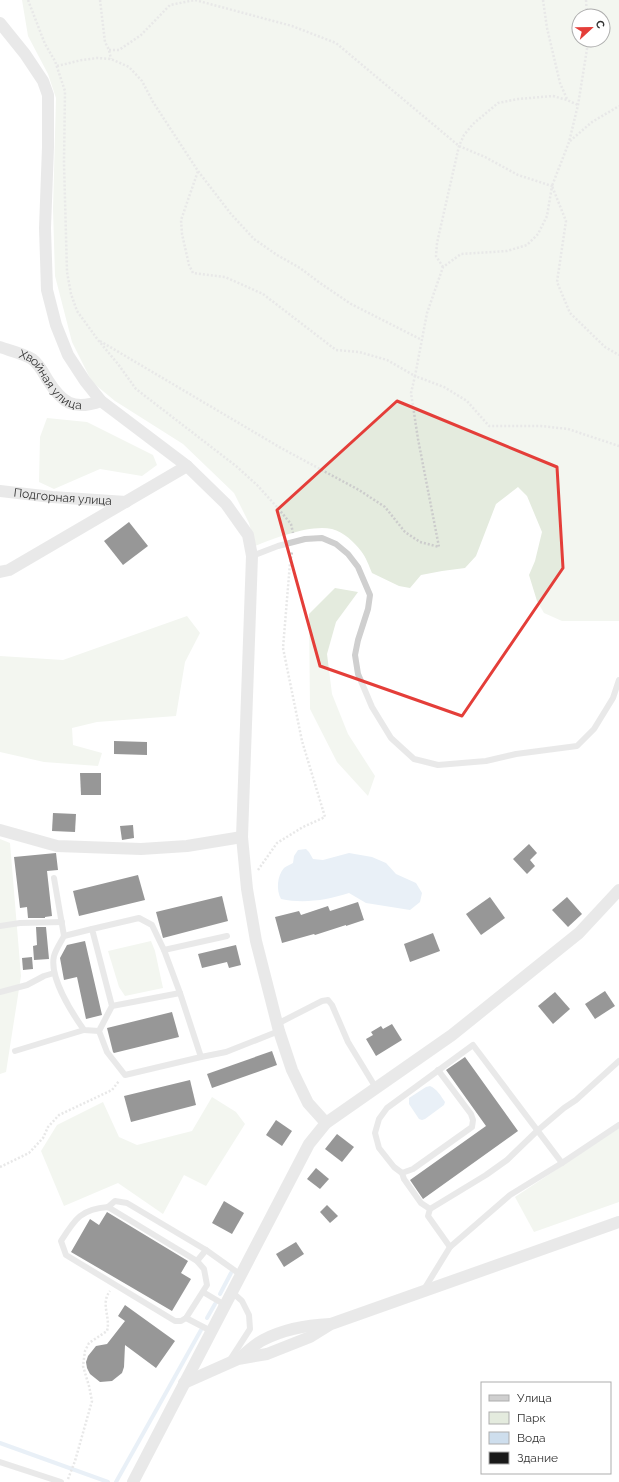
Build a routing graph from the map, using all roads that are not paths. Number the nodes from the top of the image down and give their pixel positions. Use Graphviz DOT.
graph roads {
  1 [pos="0,23"];
  2 [pos="0,347"];
  3 [pos="101,401"];
  4 [pos="187,466"];
  5 [pos="0,491"];
  6 [pos="126,502"];
  7 [pos="252,556"];
  8 [pos="5,571"];
  9 [pos="619,680"];
  10 [pos="0,830"];
  11 [pos="242,837"];
  12 [pos="54,878"];
  13 [pos="619,890"];
  14 [pos="62,922"];
  15 [pos="0,926"];
  16 [pos="92,929"];
  17 [pos="64,936"];
  18 [pos="228,936"];
  19 [pos="164,950"];
  20 [pos="54,973"];
  21 [pos="0,992"];
  22 [pos="180,993"];
  23 [pos="112,1006"];
  24 [pos="278,1027"];
  25 [pos="84,1030"];
  26 [pos="99,1031"];
  27 [pos="15,1051"];
  28 [pos="201,1057"];
  29 [pos="619,1061"];
  30 [pos="438,1070"];
  31 [pos="376,1088"];
  32 [pos="326,1123"];
  33 [pos="619,1125"];
  34 [pos="537,1131"];
  35 [pos="562,1163"];
  36 [pos="402,1173"];
  37 [pos="108,1208"];
  38 [pos="430,1209"];
  39 [pos="619,1222"];
  40 [pos="450,1247"];
  41 [pos="206,1250"];
  42 [pos="197,1261"];
  43 [pos="242,1275"];
  44 [pos="423,1291"];
  45 [pos="203,1292"];
  46 [pos="232,1292"];
  47 [pos="225,1305"];
  48 [pos="186,1318"];
  49 [pos="211,1331"];
  50 [pos="233,1361"];
  51 [pos="184,1383"];
  52 [pos="0,1462"];
  53 [pos="61,1482"];
  54 [pos="133,1482"];
  1 -- 3 [label="street"];
  2 -- 3 [label="street, Хвойная улица"];
  3 -- 4 [label="street"];
  4 -- 6 [label="street"];
  4 -- 7 [label="street"];
  5 -- 6 [label="street, Подгорная улица"];
  6 -- 8 [label="street"];
  7 -- 9 [label="lane"];
  7 -- 11 [label="street"];
  10 -- 11 [label="street"];
  11 -- 24 [label="street"];
  12 -- 14 [label="lane"];
  13 -- 31 [label="street"];
  14 -- 15 [label="lane"];
  14 -- 17 [label="lane"];
  16 -- 17 [label="lane"];
  16 -- 19 [label="lane"];
  16 -- 23 [label="lane"];
  17 -- 20 [label="lane"];
  18 -- 19 [label="lane"];
  19 -- 22 [label="lane"];
  20 -- 21 [label="lane"];
  20 -- 25 [label="lane"];
  22 -- 23 [label="lane"];
  22 -- 28 [label="lane"];
  23 -- 26 [label="lane"];
  24 -- 28 [label="lane"];
  24 -- 31 [label="lane"];
  24 -- 32 [label="street"];
  25 -- 26 [label="lane"];
  25 -- 27 [label="lane"];
  26 -- 28 [label="lane"];
  29 -- 34 [label="lane"];
  30 -- 34 [label="lane"];
  30 -- 36 [label="lane"];
  30 -- 36 [label="lane"];
  31 -- 32 [label="street"];
  32 -- 43 [label="street"];
  33 -- 35 [label="lane"];
  34 -- 35 [label="lane"];
  34 -- 38 [label="lane"];
  35 -- 40 [label="lane"];
  36 -- 38 [label="lane"];
  37 -- 41 [label="lane"];
  37 -- 42 [label="lane"];
  37 -- 48 [label="lane"];
  38 -- 40 [label="lane"];
  39 -- 44 [label="street"];
  40 -- 44 [label="lane"];
  41 -- 42 [label="lane"];
  41 -- 43 [label="lane"];
  42 -- 45 [label="lane"];
  43 -- 46 [label="street"];
  44 -- 50 [label="street"];
  45 -- 47 [label="lane"];
  45 -- 48 [label="lane"];
  46 -- 47 [label="street"];
  46 -- 50 [label="lane"];
  47 -- 49 [label="street"];
  48 -- 49 [label="lane"];
  49 -- 51 [label="street"];
  50 -- 51 [label="street"];
  51 -- 54 [label="street"];
  52 -- 53 [label="lane"];
}
